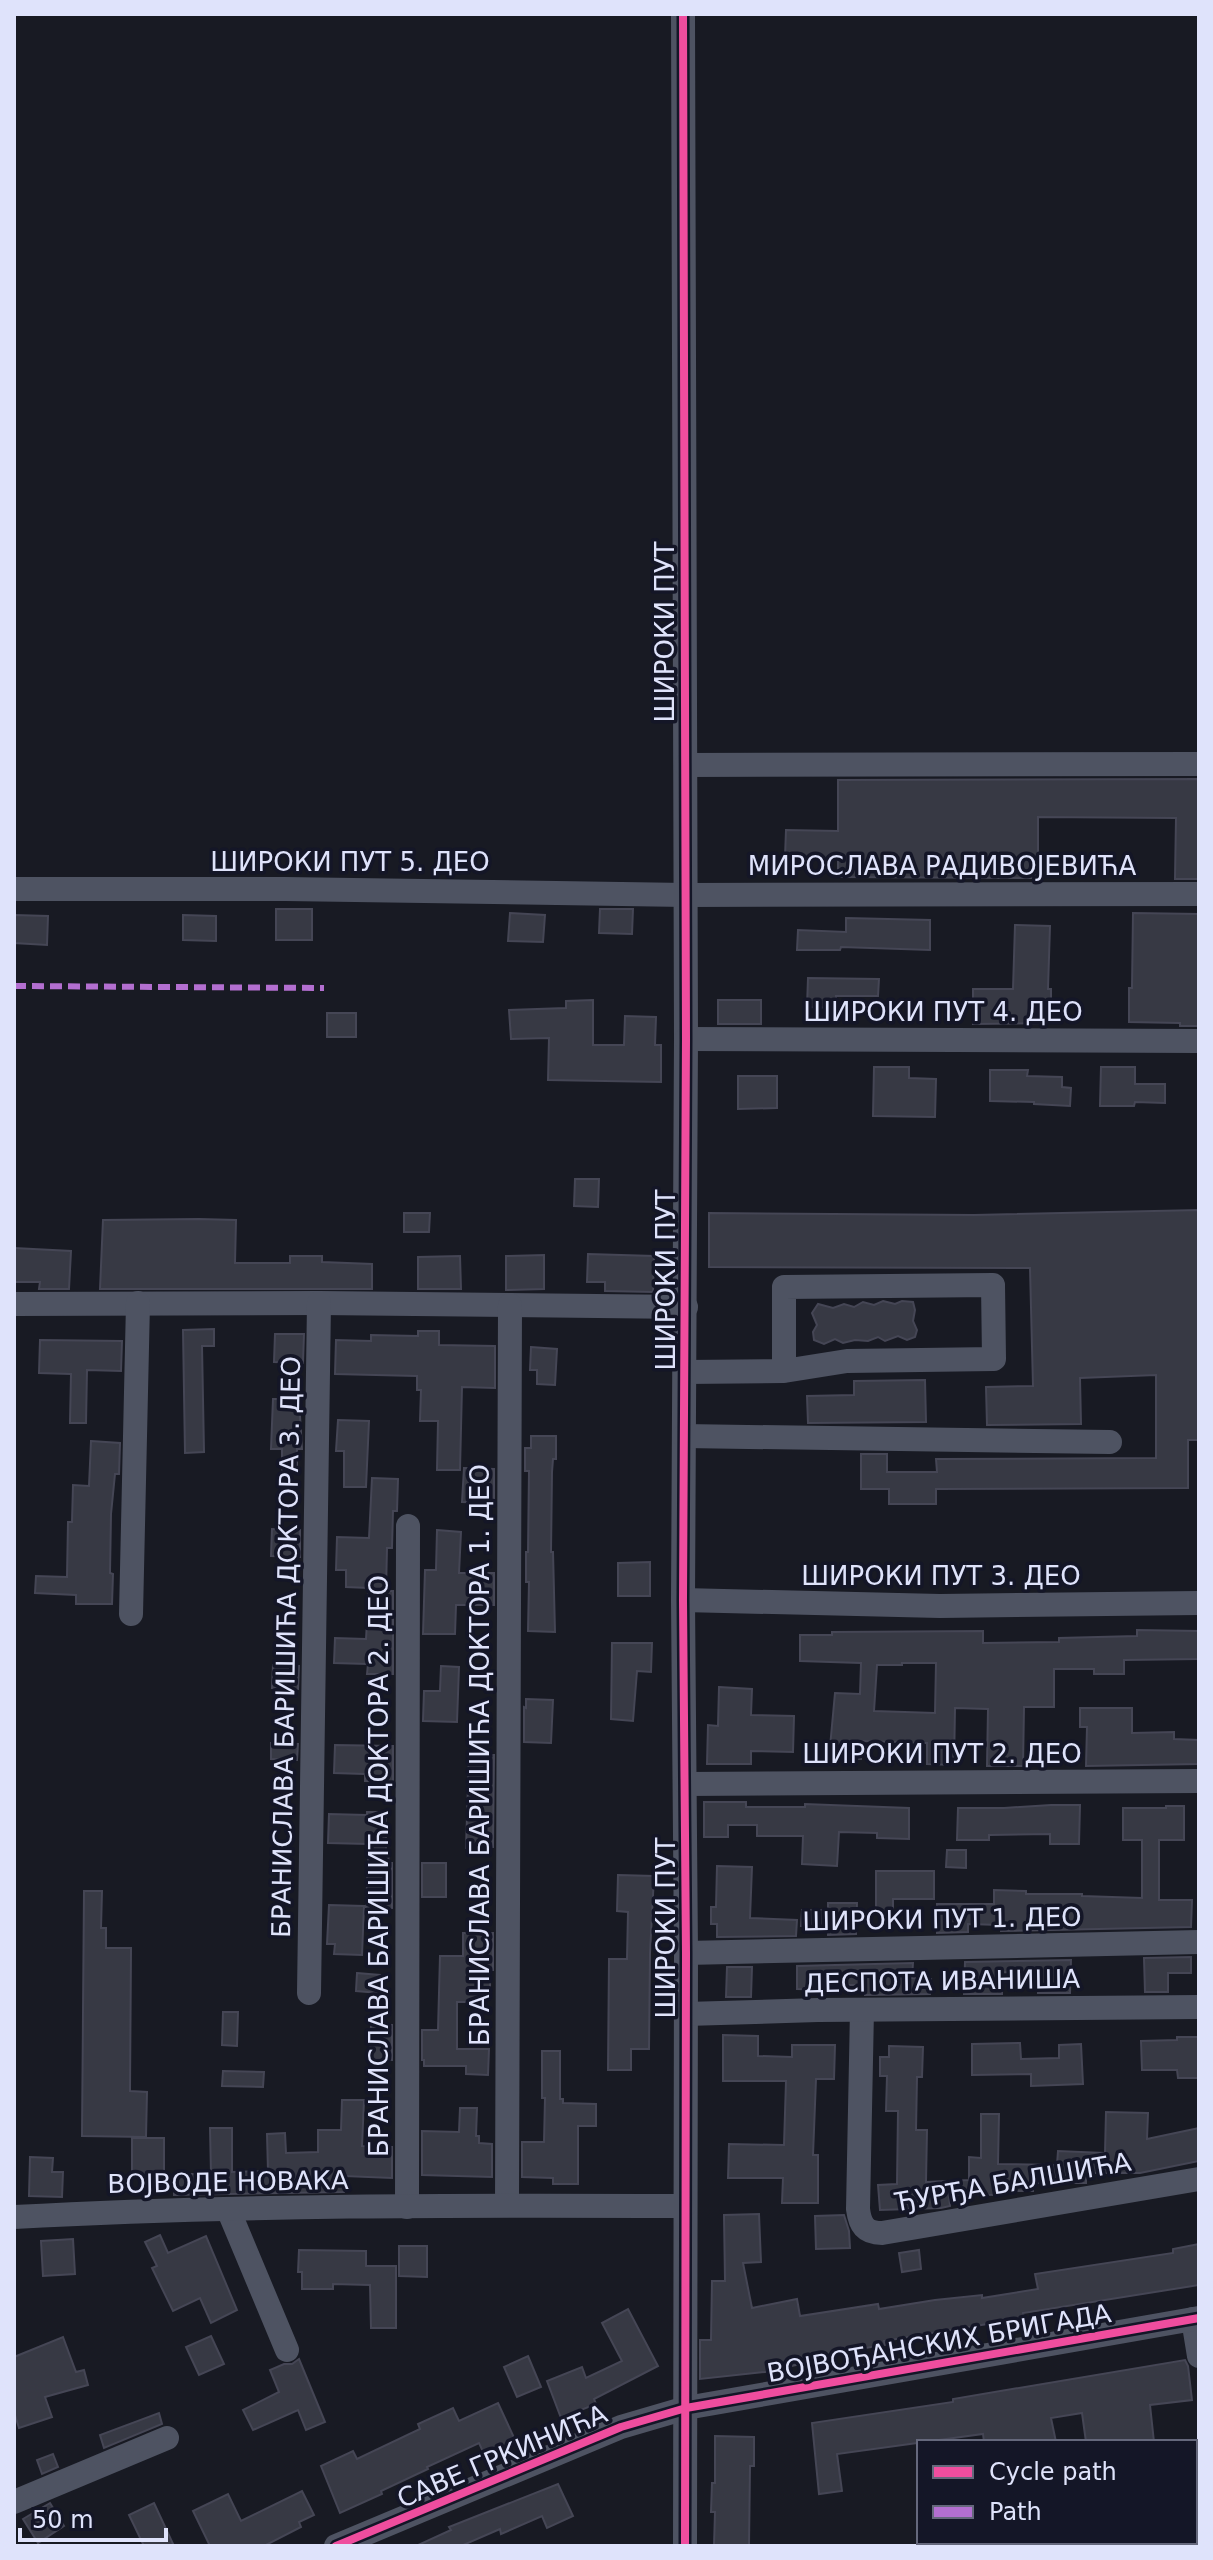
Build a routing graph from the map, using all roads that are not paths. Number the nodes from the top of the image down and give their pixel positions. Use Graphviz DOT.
graph roads {
  1 [pos="683,14"];
  2 [pos="1199,764"];
  3 [pos="686,765"];
  4 [pos="14,889"];
  5 [pos="1199,894"];
  6 [pos="686,895"];
  7 [pos="686,1039"];
  8 [pos="1199,1041"];
  9 [pos="138,1303"];
  10 [pos="319,1303"];
  11 [pos="14,1304"];
  12 [pos="510,1305"];
  13 [pos="686,1307"];
  14 [pos="784,1371"];
  15 [pos="685,1372"];
  16 [pos="684,1436"];
  17 [pos="1110,1442"];
  18 [pos="408,1526"];
  19 [pos="683,1600"];
  20 [pos="1199,1603"];
  21 [pos="131,1614"];
  22 [pos="1199,1781"];
  23 [pos="686,1784"];
  24 [pos="1199,1942"];
  25 [pos="686,1953"];
  26 [pos="309,1993"];
  27 [pos="1199,2007"];
  28 [pos="862,2010"];
  29 [pos="686,2014"];
  30 [pos="1199,2179"];
  31 [pos="507,2205"];
  32 [pos="684,2206"];
  33 [pos="407,2207"];
  34 [pos="228,2209"];
  35 [pos="14,2217"];
  36 [pos="1196,2318"];
  37 [pos="287,2350"];
  38 [pos="1199,2356"];
  39 [pos="686,2408"];
  40 [pos="167,2438"];
  41 [pos="14,2502"];
  42 [pos="336,2546"];
  43 [pos="685,2546"];
  1 -- 3 [label="street, ШИРОКИ ПУТ"];
  2 -- 3 [label="street"];
  3 -- 6 [label="street, ШИРОКИ ПУТ"];
  4 -- 6 [label="street, ШИРОКИ ПУТ 5. ДЕО"];
  5 -- 6 [label="street, МИРОСЛАВА РАДИВОЈЕВИЋА"];
  6 -- 7 [label="street, ШИРОКИ ПУТ"];
  7 -- 8 [label="street, ШИРОКИ ПУТ 4. ДЕО"];
  7 -- 13 [label="street, ШИРОКИ ПУТ"];
  9 -- 10 [label="street"];
  9 -- 11 [label="street"];
  9 -- 21 [label="street"];
  10 -- 12 [label="street"];
  10 -- 26 [label="street, БРАНИСЛАВА БАРИШИЋА ДОКТОРА 3. ДЕО"];
  12 -- 13 [label="street"];
  12 -- 31 [label="street, БРАНИСЛАВА БАРИШИЋА ДОКТОРА 1. ДЕО"];
  13 -- 15 [label="street, ШИРОКИ ПУТ"];
  14 -- 14 [label="street"];
  14 -- 15 [label="street"];
  15 -- 16 [label="street, ШИРОКИ ПУТ"];
  16 -- 17 [label="street"];
  16 -- 19 [label="street, ШИРОКИ ПУТ"];
  18 -- 33 [label="street, БРАНИСЛАВА БАРИШИЋА ДОКТОРА 2. ДЕО"];
  19 -- 20 [label="street, ШИРОКИ ПУТ 3. ДЕО"];
  19 -- 23 [label="street, ШИРОКИ ПУТ"];
  22 -- 23 [label="street, ШИРОКИ ПУТ 2. ДЕО"];
  23 -- 25 [label="street, ШИРОКИ ПУТ"];
  24 -- 25 [label="street, ШИРОКИ ПУТ 1. ДЕО"];
  25 -- 29 [label="street, ШИРОКИ ПУТ"];
  27 -- 28 [label="street, ДЕСПОТА ИВАНИША"];
  28 -- 29 [label="street, ДЕСПОТА ИВАНИША"];
  28 -- 30 [label="street, ЂУРЂА БАЛШИЋА"];
  29 -- 32 [label="street, ШИРОКИ ПУТ"];
  31 -- 32 [label="street, ВОЈВОДЕ НОВАКА"];
  31 -- 33 [label="street, ВОЈВОДЕ НОВАКА"];
  32 -- 39 [label="street, ШИРОКИ ПУТ"];
  33 -- 34 [label="street, ВОЈВОДЕ НОВАКА"];
  34 -- 35 [label="street, ВОЈВОДЕ НОВАКА"];
  34 -- 37 [label="street"];
  36 -- 38 [label="street"];
  36 -- 39 [label="street, ВОЈВОЂАНСКИХ БРИГАДА"];
  39 -- 42 [label="street, САВЕ ГРКИНИЋА"];
  39 -- 43 [label="street, ШИРОКИ ПУТ"];
  40 -- 41 [label="street"];
}
